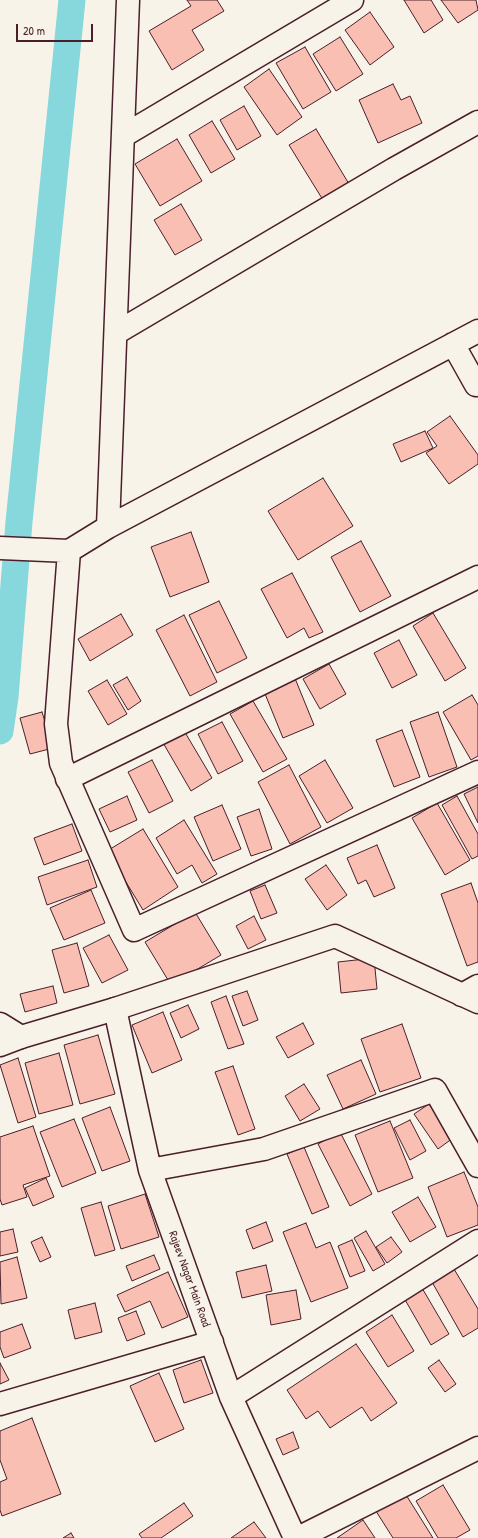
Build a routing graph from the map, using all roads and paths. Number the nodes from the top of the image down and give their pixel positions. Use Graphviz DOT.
graph roads {
  1 [pos="128,0"];
  2 [pos="352,0"];
  3 [pos="478,122"];
  4 [pos="123,136"];
  5 [pos="478,331"];
  6 [pos="116,333"];
  7 [pos="453,344"];
  8 [pos="477,385"];
  9 [pos="108,527"];
  10 [pos="0,548"];
  11 [pos="69,551"];
  12 [pos="478,577"];
  13 [pos="478,772"];
  14 [pos="67,780"];
  15 [pos="473,994"];
  16 [pos="115,1009"];
  17 [pos="0,1024"];
  18 [pos="21,1037"];
  19 [pos="0,1044"];
  20 [pos="478,1166"];
  21 [pos="150,1170"];
  22 [pos="478,1240"];
  23 [pos="212,1342"];
  24 [pos="232,1397"];
  25 [pos="0,1404"];
  26 [pos="478,1448"];
  27 [pos="297,1538"];
  1 -- 4 [label="street"];
  2 -- 4 [label="street"];
  3 -- 6 [label="street"];
  4 -- 6 [label="street"];
  5 -- 7 [label="street"];
  6 -- 9 [label="street"];
  7 -- 8 [label="street"];
  7 -- 9 [label="street"];
  9 -- 11 [label="street"];
  10 -- 11 [label="street"];
  11 -- 14 [label="street"];
  12 -- 14 [label="street"];
  13 -- 14 [label="street"];
  15 -- 16 [label="street"];
  16 -- 18 [label="street"];
  16 -- 21 [label="street, Rajeev Nagar Main Road"];
  17 -- 18 [label="street"];
  18 -- 19 [label="street"];
  20 -- 21 [label="street"];
  21 -- 23 [label="street, Rajeev Nagar Main Road"];
  22 -- 24 [label="street"];
  23 -- 24 [label="street, Rajeev Nagar Main Road"];
  23 -- 25 [label="street"];
  24 -- 27 [label="street, Rajeev Nagar Main Road"];
  26 -- 27 [label="street"];
}
